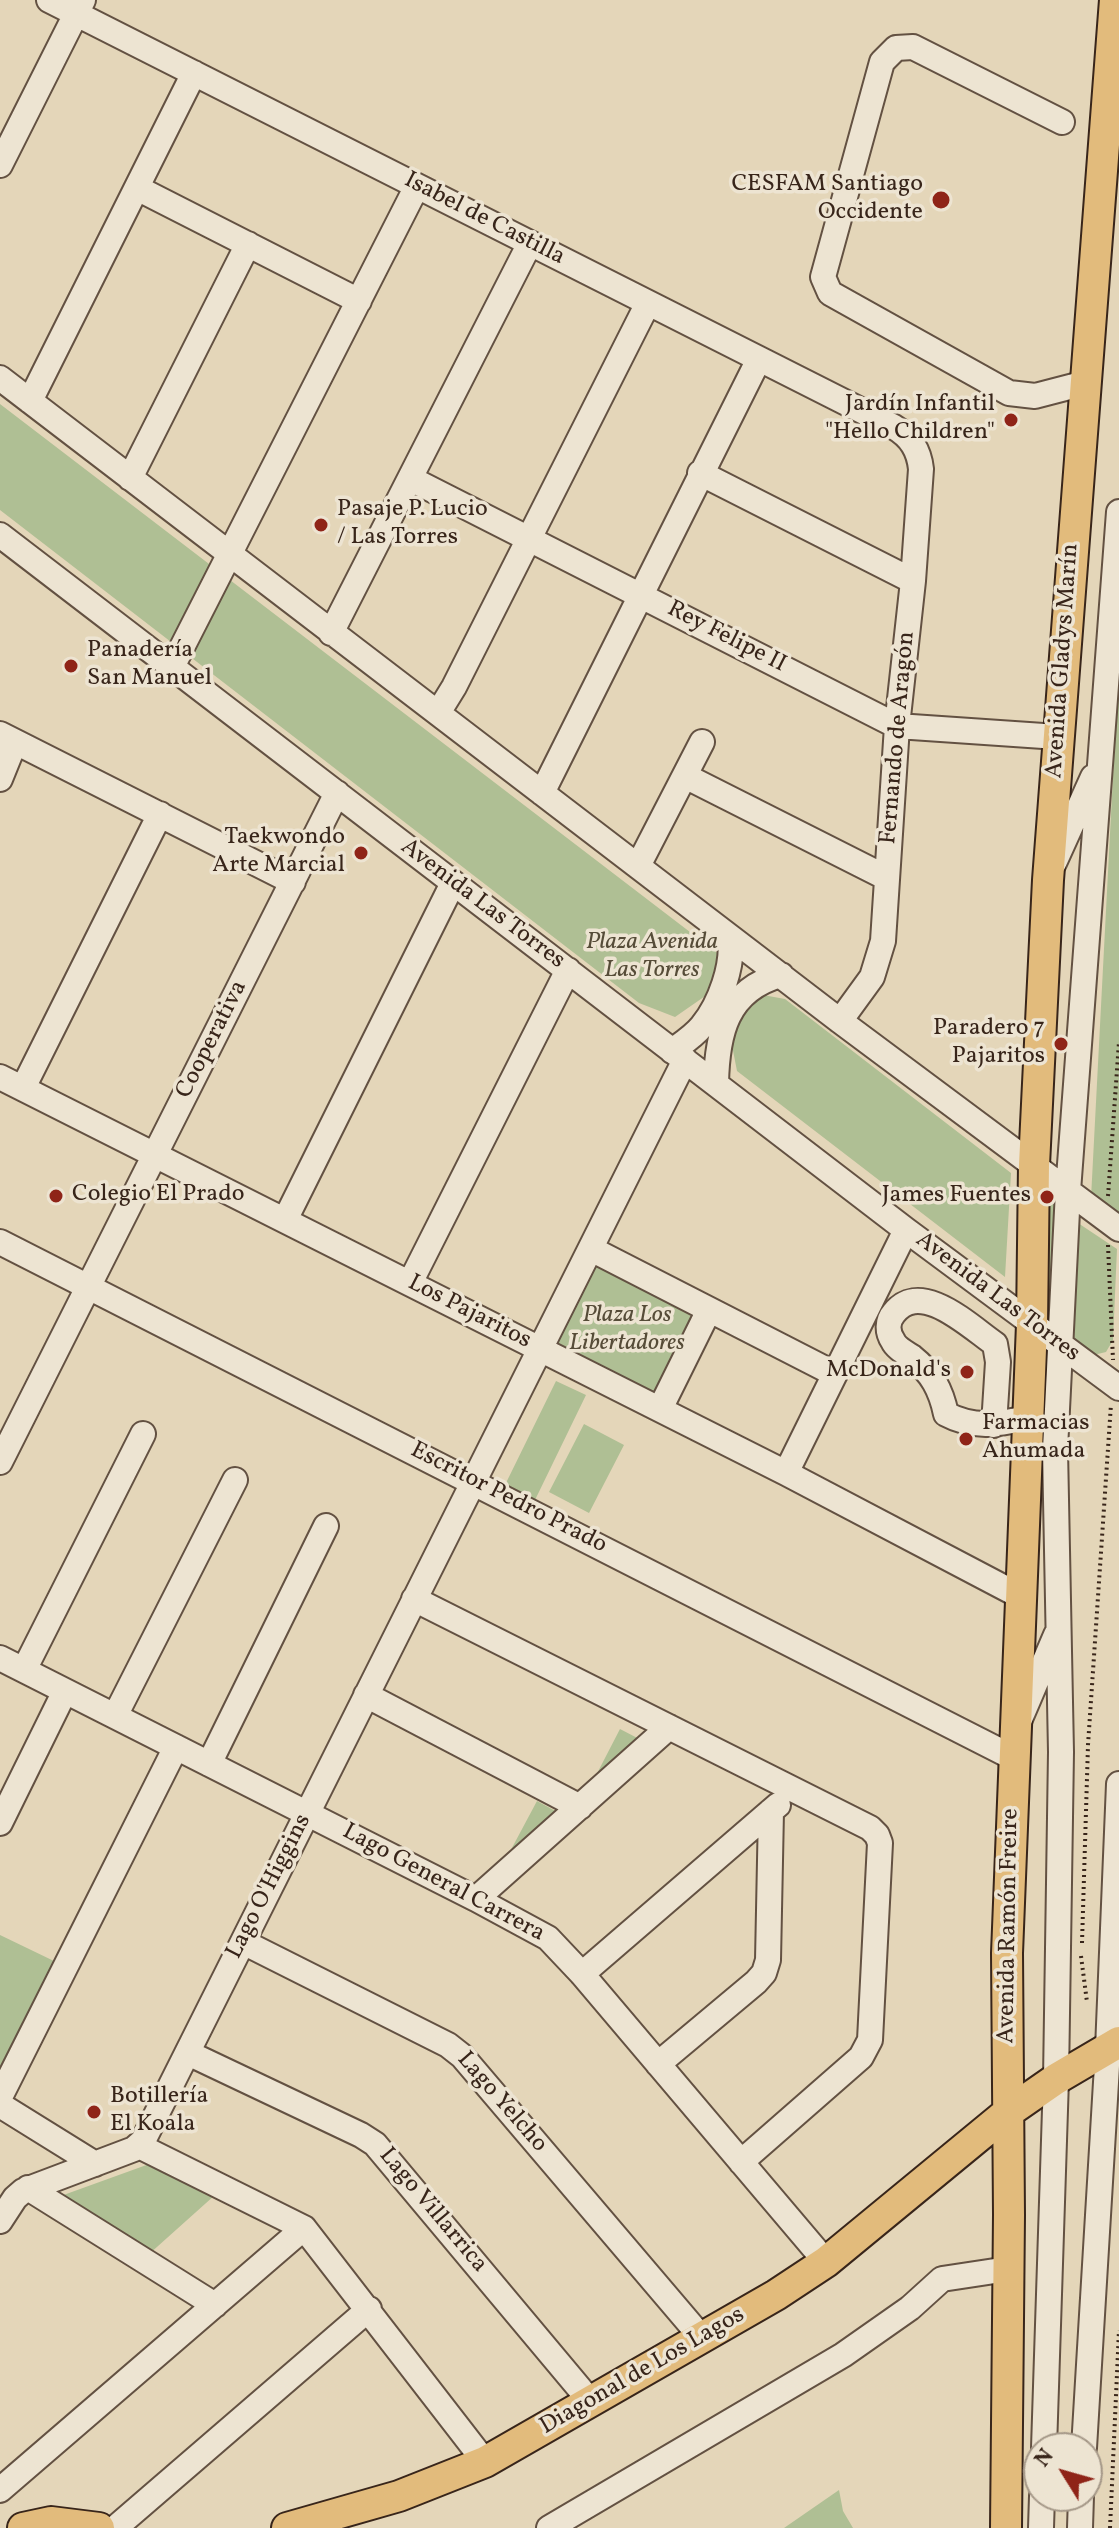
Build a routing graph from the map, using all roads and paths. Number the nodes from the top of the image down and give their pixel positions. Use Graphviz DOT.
graph roads {
  1 [pos="49,0"];
  2 [pos="1115,0"];
  3 [pos="79,7"];
  4 [pos="194,73"];
  5 [pos="1062,122"];
  6 [pos="0,165"];
  7 [pos="417,186"];
  8 [pos="137,188"];
  9 [pos="530,243"];
  10 [pos="248,244"];
  11 [pos="359,301"];
  12 [pos="648,303"];
  13 [pos="759,359"];
  14 [pos="0,378"];
  15 [pos="1085,383"];
  16 [pos="30,401"];
  17 [pos="914,444"];
  18 [pos="700,473"];
  19 [pos="130,478"];
  20 [pos="411,479"];
  21 [pos="1119,512"];
  22 [pos="0,535"];
  23 [pos="529,538"];
  24 [pos="231,556"];
  25 [pos="913,581"];
  26 [pos="640,594"];
  27 [pos="331,633"];
  28 [pos="172,667"];
  29 [pos="438,713"];
  30 [pos="897,726"];
  31 [pos="1058,737"];
  32 [pos="8,738"];
  33 [pos="702,742"];
  34 [pos="1100,764"];
  35 [pos="685,776"];
  36 [pos="0,779"];
  37 [pos="337,793"];
  38 [pos="542,793"];
  39 [pos="160,814"];
  40 [pos="638,866"];
  41 [pos="887,878"];
  42 [pos="1048,880"];
  43 [pos="293,882"];
  44 [pos="453,883"];
  45 [pos="730,937"];
  46 [pos="568,970"];
  47 [pos="781,975"];
  48 [pos="840,1021"];
  49 [pos="1119,1042"];
  50 [pos="679,1056"];
  51 [pos="0,1077"];
  52 [pos="716,1084"];
  53 [pos="23,1088"];
  54 [pos="155,1155"];
  55 [pos="1034,1165"];
  56 [pos="1068,1191"];
  57 [pos="285,1220"];
  58 [pos="1112,1224"];
  59 [pos="906,1230"];
  60 [pos="0,1242"];
  61 [pos="591,1249"];
  62 [pos="410,1283"];
  63 [pos="88,1287"];
  64 [pos="709,1310"];
  65 [pos="1032,1324"];
  66 [pos="1060,1345"];
  67 [pos="540,1349"];
  68 [pos="835,1374"];
  69 [pos="1116,1386"];
  70 [pos="660,1409"];
  71 [pos="1028,1418"];
  72 [pos="994,1425"];
  73 [pos="143,1434"];
  74 [pos="0,1462"];
  75 [pos="786,1473"];
  76 [pos="235,1480"];
  77 [pos="473,1481"];
  78 [pos="326,1526"];
  79 [pos="1022,1597"];
  80 [pos="414,1599"];
  81 [pos="1058,1629"];
  82 [pos="0,1658"];
  83 [pos="24,1670"];
  84 [pos="65,1691"];
  85 [pos="366,1695"];
  86 [pos="115,1716"];
  87 [pos="669,1727"];
  88 [pos="1014,1745"];
  89 [pos="176,1747"];
  90 [pos="209,1764"];
  91 [pos="1119,1784"];
  92 [pos="794,1790"];
  93 [pos="580,1807"];
  94 [pos="771,1811"];
  95 [pos="307,1813"];
  96 [pos="0,1823"];
  97 [pos="476,1899"];
  98 [pos="243,1942"];
  99 [pos="582,1974"];
  100 [pos="1089,2012"];
  101 [pos="1114,2045"];
  102 [pos="188,2053"];
  103 [pos="658,2064"];
  104 [pos="1056,2079"];
  105 [pos="0,2097"];
  106 [pos="0,2105"];
  107 [pos="1007,2113"];
  108 [pos="139,2146"];
  109 [pos="963,2148"];
  110 [pos="741,2162"];
  111 [pos="95,2164"];
  112 [pos="1008,2167"];
  113 [pos="28,2188"];
  114 [pos="0,2221"];
  115 [pos="304,2228"];
  116 [pos="826,2262"];
  117 [pos="1008,2269"];
  118 [pos="215,2305"];
  119 [pos="369,2309"];
  120 [pos="1119,2330"];
  121 [pos="702,2338"];
  122 [pos="591,2402"];
  123 [pos="1045,2432"];
  124 [pos="1085,2432"];
  125 [pos="485,2462"];
  126 [pos="0,2490"];
  127 [pos="23,2528"];
  128 [pos="99,2528"];
  129 [pos="115,2528"];
  130 [pos="287,2528"];
  131 [pos="549,2528"];
  132 [pos="1006,2528"];
  133 [pos="1110,2528"];
  1 -- 3 [label="street, Isabel de Castilla"];
  2 -- 15 [label="main road, Avenida Gladys Marín"];
  3 -- 4 [label="street, Isabel de Castilla"];
  3 -- 6 [label="street"];
  4 -- 7 [label="street, Isabel de Castilla"];
  4 -- 8 [label="street"];
  5 -- 15 [label="street"];
  7 -- 9 [label="street, Isabel de Castilla"];
  7 -- 11 [label="street"];
  8 -- 10 [label="street"];
  8 -- 16 [label="street"];
  9 -- 12 [label="street, Isabel de Castilla"];
  9 -- 20 [label="street"];
  10 -- 11 [label="street"];
  10 -- 19 [label="street"];
  11 -- 24 [label="street"];
  12 -- 13 [label="street, Isabel de Castilla"];
  12 -- 23 [label="street"];
  13 -- 17 [label="street, Isabel de Castilla"];
  13 -- 18 [label="street"];
  14 -- 16 [label="street"];
  15 -- 31 [label="main road, Avenida Gladys Marín"];
  16 -- 19 [label="street"];
  17 -- 25 [label="street, Fernando de Aragón"];
  18 -- 25 [label="street"];
  18 -- 26 [label="street"];
  19 -- 24 [label="street"];
  20 -- 23 [label="street, Rey Felipe II"];
  20 -- 27 [label="street"];
  21 -- 34 [label="street"];
  22 -- 28 [label="street, Avenida Las Torres"];
  23 -- 26 [label="street, Rey Felipe II"];
  23 -- 29 [label="street"];
  24 -- 27 [label="street"];
  24 -- 28 [label="street"];
  25 -- 30 [label="street, Fernando de Aragón"];
  26 -- 30 [label="street, Rey Felipe II"];
  26 -- 38 [label="street"];
  27 -- 29 [label="street"];
  28 -- 37 [label="street, Avenida Las Torres"];
  29 -- 38 [label="street"];
  30 -- 31 [label="street, Rey Felipe II"];
  30 -- 41 [label="street, Fernando de Aragón"];
  31 -- 42 [label="main road, Avenida Gladys Marín"];
  32 -- 36 [label="street"];
  32 -- 39 [label="street"];
  33 -- 35 [label="street"];
  34 -- 42 [label="street"];
  34 -- 56 [label="street"];
  35 -- 40 [label="street"];
  35 -- 41 [label="street"];
  37 -- 43 [label="street, Cooperativa"];
  37 -- 44 [label="street, Avenida Las Torres"];
  38 -- 40 [label="street"];
  39 -- 43 [label="street"];
  39 -- 53 [label="street"];
  40 -- 45 [label="street"];
  41 -- 48 [label="street, Fernando de Aragón"];
  42 -- 55 [label="main road, Avenida Gladys Marín"];
  43 -- 54 [label="street, Cooperativa"];
  44 -- 46 [label="street, Avenida Las Torres"];
  44 -- 57 [label="street"];
  45 -- 47 [label="street"];
  45 -- 50 [label="street"];
  46 -- 50 [label="street, Avenida Las Torres"];
  46 -- 62 [label="street"];
  47 -- 48 [label="street"];
  47 -- 52 [label="street"];
  48 -- 55 [label="street"];
  49 -- 58 [label="path"];
  50 -- 52 [label="street, Avenida Las Torres"];
  50 -- 61 [label="street, Lago O'Higgins"];
  51 -- 53 [label="street, Los Pajaritos"];
  52 -- 59 [label="street, Avenida Las Torres"];
  53 -- 54 [label="street, Los Pajaritos"];
  54 -- 57 [label="street, Los Pajaritos"];
  54 -- 63 [label="street, Cooperativa"];
  55 -- 56 [label="street"];
  55 -- 65 [label="main road, Avenida Gladys Marín"];
  56 -- 58 [label="street"];
  56 -- 66 [label="street"];
  57 -- 62 [label="street, Los Pajaritos"];
  58 -- 69 [label="path"];
  59 -- 65 [label="street, Avenida Las Torres"];
  59 -- 68 [label="street"];
  60 -- 63 [label="street, Escritor Pedro Prado"];
  61 -- 64 [label="street"];
  61 -- 67 [label="street, Lago O'Higgins"];
  62 -- 67 [label="street, Los Pajaritos"];
  63 -- 74 [label="street, Cooperativa"];
  63 -- 77 [label="street, Escritor Pedro Prado"];
  64 -- 68 [label="street"];
  64 -- 70 [label="street"];
  65 -- 66 [label="street, Avenida Las Torres"];
  65 -- 71 [label="main road, Avenida Ramón Freire"];
  66 -- 69 [label="street, Avenida Las Torres"];
  66 -- 81 [label="street"];
  67 -- 70 [label="street, Los Pajaritos"];
  67 -- 77 [label="street, Lago O'Higgins"];
  68 -- 75 [label="street"];
  69 -- 100 [label="path"];
  70 -- 75 [label="street, Los Pajaritos"];
  71 -- 72 [label="street"];
  71 -- 79 [label="main road, Avenida Ramón Freire"];
  72 -- 72 [label="street"];
  73 -- 83 [label="street"];
  75 -- 79 [label="street, Los Pajaritos"];
  76 -- 86 [label="street"];
  77 -- 80 [label="street, Lago O'Higgins"];
  77 -- 88 [label="street, Escritor Pedro Prado"];
  78 -- 90 [label="street"];
  79 -- 88 [label="main road, Avenida Ramón Freire"];
  80 -- 85 [label="street, Lago O'Higgins"];
  80 -- 87 [label="street"];
  81 -- 88 [label="street"];
  81 -- 104 [label="street"];
  82 -- 83 [label="street, Lago General Carrera"];
  83 -- 84 [label="street, Lago General Carrera"];
  84 -- 86 [label="street, Lago General Carrera"];
  84 -- 96 [label="street"];
  85 -- 93 [label="street"];
  85 -- 95 [label="street, Lago O'Higgins"];
  86 -- 89 [label="street, Lago General Carrera"];
  87 -- 92 [label="street"];
  87 -- 93 [label="street"];
  88 -- 107 [label="main road, Avenida Ramón Freire"];
  89 -- 90 [label="street, Lago General Carrera"];
  89 -- 105 [label="street"];
  90 -- 95 [label="street, Lago General Carrera"];
  91 -- 101 [label="street"];
  92 -- 94 [label="street"];
  92 -- 110 [label="street"];
  93 -- 97 [label="street"];
  94 -- 99 [label="street"];
  94 -- 103 [label="street"];
  95 -- 97 [label="street, Lago General Carrera"];
  95 -- 98 [label="street, Lago O'Higgins"];
  97 -- 99 [label="street, Lago General Carrera"];
  98 -- 102 [label="street, Lago O'Higgins"];
  98 -- 121 [label="street, Lago Yelcho"];
  99 -- 103 [label="street, Lago General Carrera"];
  101 -- 104 [label="main road, Diagonal de Los Lagos"];
  101 -- 124 [label="street"];
  102 -- 108 [label="street, Lago O'Higgins"];
  102 -- 122 [label="street, Lago Villarrica"];
  103 -- 110 [label="street, Lago General Carrera"];
  104 -- 107 [label="main road, Diagonal de Los Lagos"];
  104 -- 123 [label="street"];
  106 -- 111 [label="street"];
  107 -- 109 [label="main road, Diagonal de Los Lagos"];
  107 -- 112 [label="main road, Avenida Ramón Freire"];
  108 -- 111 [label="street"];
  108 -- 115 [label="street"];
  109 -- 112 [label="main road"];
  109 -- 116 [label="main road, Diagonal de Los Lagos"];
  110 -- 116 [label="street, Lago General Carrera"];
  111 -- 113 [label="street"];
  112 -- 117 [label="main road, Avenida Ramón Freire"];
  113 -- 114 [label="street"];
  113 -- 118 [label="street"];
  115 -- 118 [label="street"];
  115 -- 119 [label="street"];
  116 -- 121 [label="main road, Diagonal de Los Lagos"];
  117 -- 131 [label="street"];
  117 -- 132 [label="main road, Avenida Ramón Freire"];
  118 -- 126 [label="street"];
  119 -- 125 [label="street"];
  119 -- 129 [label="street"];
  120 -- 133 [label="path"];
  121 -- 122 [label="main road, Diagonal de Los Lagos"];
  122 -- 125 [label="main road, Diagonal de Los Lagos"];
  125 -- 130 [label="main road, Diagonal de Los Lagos"];
  127 -- 128 [label="main road"];
}
